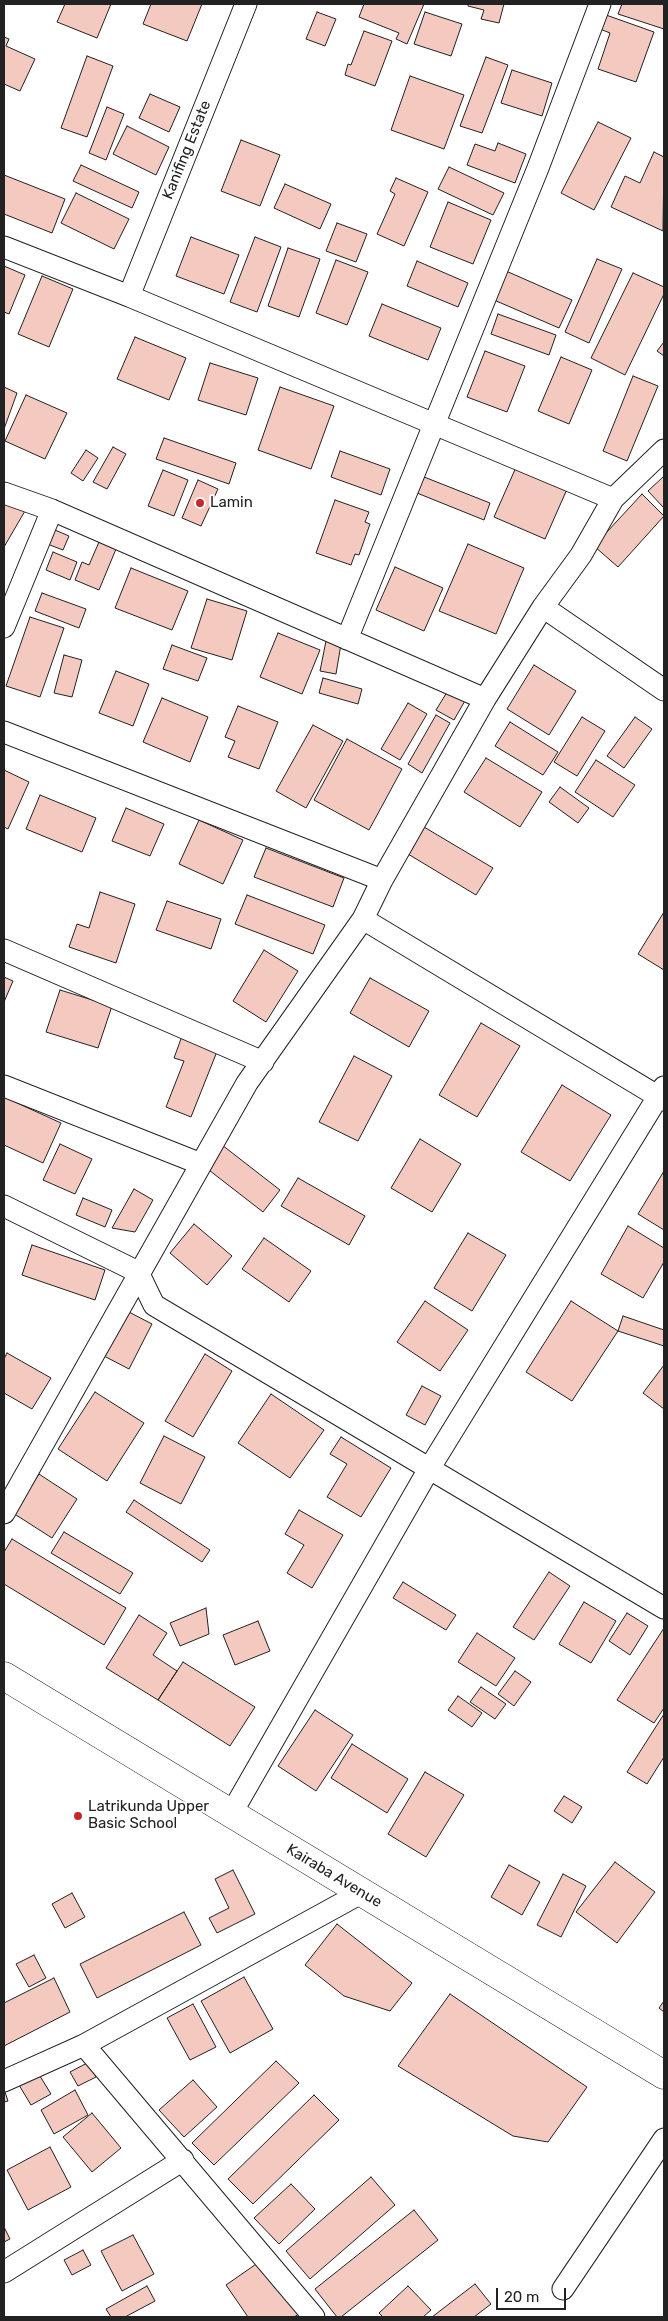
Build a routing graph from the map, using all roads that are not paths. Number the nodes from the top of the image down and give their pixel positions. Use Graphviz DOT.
graph roads {
  1 [pos="246,4"];
  2 [pos="600,4"];
  3 [pos="4,247"];
  4 [pos="129,296"];
  5 [pos="434,425"];
  6 [pos="664,450"];
  7 [pos="4,493"];
  8 [pos="613,499"];
  9 [pos="52,510"];
  10 [pos="543,607"];
  11 [pos="4,627"];
  12 [pos="347,638"];
  13 [pos="664,690"];
  14 [pos="486,699"];
  15 [pos="4,732"];
  16 [pos="382,880"];
  17 [pos="362,918"];
  18 [pos="4,950"];
  19 [pos="263,1062"];
  20 [pos="4,1086"];
  21 [pos="662,1094"];
  22 [pos="201,1164"];
  23 [pos="4,1206"];
  24 [pos="138,1272"];
  25 [pos="429,1469"];
  26 [pos="4,1513"];
  27 [pos="664,1608"];
  28 [pos="4,1676"];
  29 [pos="231,1814"];
  30 [pos="361,1893"];
  31 [pos="84,2045"];
  32 [pos="664,2075"];
  33 [pos="4,2081"];
  34 [pos="664,2140"];
  35 [pos="183,2160"];
  36 [pos="4,2272"];
  37 [pos="563,2289"];
  38 [pos="314,2317"];
  1 -- 4 [label="street, Kanifing Estate"];
  2 -- 5 [label="street"];
  3 -- 4 [label="street"];
  4 -- 5 [label="street"];
  5 -- 8 [label="street"];
  5 -- 12 [label="street"];
  6 -- 8 [label="street"];
  7 -- 9 [label="street"];
  8 -- 10 [label="street"];
  9 -- 11 [label="street"];
  9 -- 12 [label="street"];
  10 -- 13 [label="street"];
  10 -- 14 [label="street"];
  12 -- 14 [label="street"];
  14 -- 16 [label="street"];
  15 -- 16 [label="street"];
  16 -- 17 [label="street"];
  17 -- 19 [label="street"];
  17 -- 21 [label="street"];
  18 -- 19 [label="street"];
  19 -- 22 [label="street"];
  20 -- 22 [label="street"];
  21 -- 25 [label="street"];
  22 -- 24 [label="street"];
  23 -- 24 [label="street"];
  24 -- 25 [label="street"];
  24 -- 26 [label="street"];
  25 -- 27 [label="street"];
  25 -- 29 [label="street"];
  28 -- 29 [label="street, Kairaba Avenue"];
  29 -- 30 [label="street, Kairaba Avenue"];
  30 -- 31 [label="street"];
  30 -- 32 [label="street, Kairaba Avenue"];
  31 -- 33 [label="street"];
  31 -- 35 [label="street"];
  34 -- 37 [label="street"];
  35 -- 36 [label="street"];
  35 -- 38 [label="street"];
}
